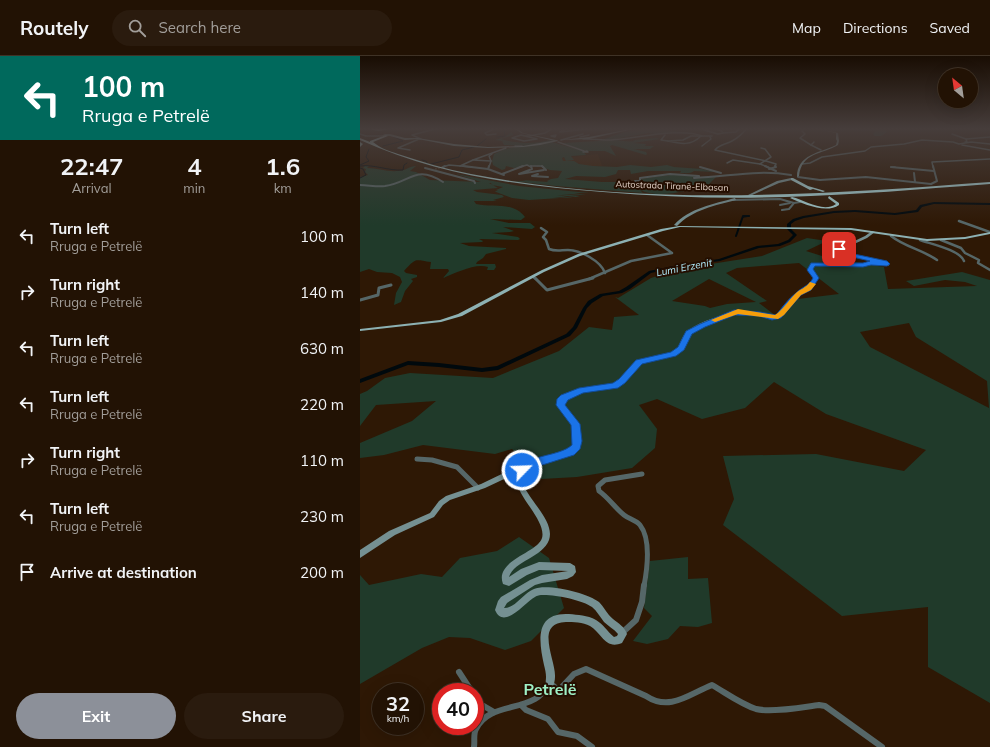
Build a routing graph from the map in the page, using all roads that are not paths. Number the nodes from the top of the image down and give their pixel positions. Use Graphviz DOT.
graph roads {
  1 [pos="407,160"];
  2 [pos="413,160"];
  3 [pos="473,160"];
  4 [pos="477,160"];
  5 [pos="733,160"];
  6 [pos="735,160"];
  7 [pos="763,160"];
  8 [pos="805,160"];
  9 [pos="816,160"];
  10 [pos="966,160"];
  11 [pos="491,161"];
  12 [pos="766,161"];
  13 [pos="727,163"];
  14 [pos="760,164"];
  15 [pos="802,164"];
  16 [pos="459,166"];
  17 [pos="531,166"];
  18 [pos="443,167"];
  19 [pos="700,167"];
  20 [pos="891,167"];
  21 [pos="425,168"];
  22 [pos="435,169"];
  23 [pos="488,169"];
  24 [pos="769,169"];
  25 [pos="432,170"];
  26 [pos="544,170"];
  27 [pos="721,170"];
  28 [pos="934,171"];
  29 [pos="423,173"];
  30 [pos="780,173"];
  31 [pos="914,173"];
  32 [pos="722,174"];
  33 [pos="548,177"];
  34 [pos="790,177"];
  35 [pos="798,177"];
  36 [pos="635,181"];
  37 [pos="444,182"];
  38 [pos="915,182"];
  39 [pos="475,183"];
  40 [pos="803,184"];
  41 [pos="990,184"];
  42 [pos="360,185"];
  43 [pos="808,187"];
  44 [pos="872,192"];
  45 [pos="820,193"];
  46 [pos="749,195"];
  47 [pos="837,195"];
  48 [pos="785,196"];
  49 [pos="768,197"];
  50 [pos="829,197"];
  51 [pos="733,200"];
  52 [pos="800,202"];
  53 [pos="790,203"];
  54 [pos="794,203"];
  55 [pos="811,204"];
  56 [pos="780,205"];
  57 [pos="782,210"];
  58 [pos="959,221"];
  59 [pos="679,225"];
  60 [pos="541,228"];
  61 [pos="873,232"];
  62 [pos="990,233"];
  63 [pos="647,234"];
  64 [pos="891,236"];
  65 [pos="920,240"];
  66 [pos="940,240"];
  67 [pos="582,254"];
  68 [pos="937,260"];
  69 [pos="964,261"];
  70 [pos="990,270"];
  71 [pos="605,273"];
  72 [pos="533,277"];
  73 [pos="391,285"];
  74 [pos="360,300"];
  75 [pos="360,330"];
  76 [pos="418,459"];
  77 [pos="523,468"];
  78 [pos="642,474"];
  79 [pos="478,488"];
  80 [pos="360,554"];
  81 [pos="622,632"];
  82 [pos="459,672"];
  83 [pos="466,683"];
  84 [pos="550,683"];
  85 [pos="521,705"];
  86 [pos="484,706"];
  87 [pos="496,711"];
  88 [pos="474,747"];
  89 [pos="592,747"];
  90 [pos="882,747"];
  1 -- 49 [label="highway, Autostrada Tiranë-Elbasan"];
  2 -- 48 [label="highway, Autostrada Tiranë-Elbasan"];
  3 -- 16 [label="street"];
  4 -- 11 [label="street"];
  5 -- 13 [label="street"];
  6 -- 14 [label="street"];
  7 -- 12 [label="street"];
  8 -- 15 [label="street"];
  9 -- 15 [label="street"];
  10 -- 28 [label="street"];
  11 -- 23 [label="street"];
  12 -- 14 [label="street"];
  12 -- 24 [label="street"];
  14 -- 24 [label="street"];
  15 -- 35 [label="street"];
  16 -- 18 [label="street"];
  16 -- 23 [label="street"];
  17 -- 23 [label="street"];
  17 -- 26 [label="street"];
  17 -- 26 [label="street"];
  19 -- 32 [label="street"];
  20 -- 28 [label="street"];
  21 -- 25 [label="street"];
  22 -- 25 [label="street"];
  24 -- 30 [label="street"];
  25 -- 29 [label="street"];
  25 -- 39 [label="street"];
  26 -- 33 [label="street"];
  27 -- 32 [label="street"];
  28 -- 38 [label="street"];
  29 -- 37 [label="street"];
  29 -- 42 [label="street"];
  30 -- 32 [label="street"];
  30 -- 34 [label="street"];
  31 -- 38 [label="street"];
  32 -- 36 [label="street"];
  34 -- 35 [label="highway"];
  34 -- 35 [label="street"];
  34 -- 46 [label="street"];
  35 -- 38 [label="street"];
  35 -- 40 [label="highway"];
  40 -- 43 [label="highway"];
  40 -- 48 [label="highway"];
  41 -- 44 [label="highway, Autostrada Tiranë-Elbasan"];
  41 -- 47 [label="highway, Autostrada Tiranë-Elbasan"];
  43 -- 44 [label="highway"];
  43 -- 45 [label="highway"];
  44 -- 48 [label="highway, Autostrada Tiranë-Elbasan"];
  47 -- 49 [label="highway, Autostrada Tiranë-Elbasan"];
  47 -- 55 [label="highway"];
  49 -- 55 [label="highway"];
  50 -- 55 [label="highway"];
  51 -- 53 [label="street"];
  51 -- 59 [label="street"];
  52 -- 54 [label="street"];
  53 -- 54 [label="street"];
  53 -- 56 [label="street"];
  54 -- 57 [label="street"];
  58 -- 62 [label="street"];
  59 -- 61 [label="main road"];
  59 -- 63 [label="main road"];
  60 -- 67 [label="street"];
  61 -- 64 [label="main road"];
  61 -- 77 [label="street"];
  62 -- 66 [label="main road"];
  63 -- 67 [label="main road"];
  63 -- 71 [label="street"];
  64 -- 65 [label="main road"];
  64 -- 68 [label="street"];
  65 -- 66 [label="main road"];
  65 -- 69 [label="street"];
  66 -- 70 [label="street"];
  67 -- 71 [label="street"];
  67 -- 72 [label="main road"];
  71 -- 72 [label="street"];
  72 -- 75 [label="main road"];
  73 -- 74 [label="street"];
  76 -- 79 [label="street"];
  77 -- 79 [label="street"];
  77 -- 81 [label="street"];
  78 -- 81 [label="street"];
  79 -- 80 [label="street"];
  81 -- 84 [label="street"];
  82 -- 83 [label="street"];
  84 -- 85 [label="street"];
  84 -- 90 [label="street"];
  85 -- 87 [label="street"];
  85 -- 89 [label="street"];
  86 -- 87 [label="street"];
  87 -- 88 [label="street"];
}
